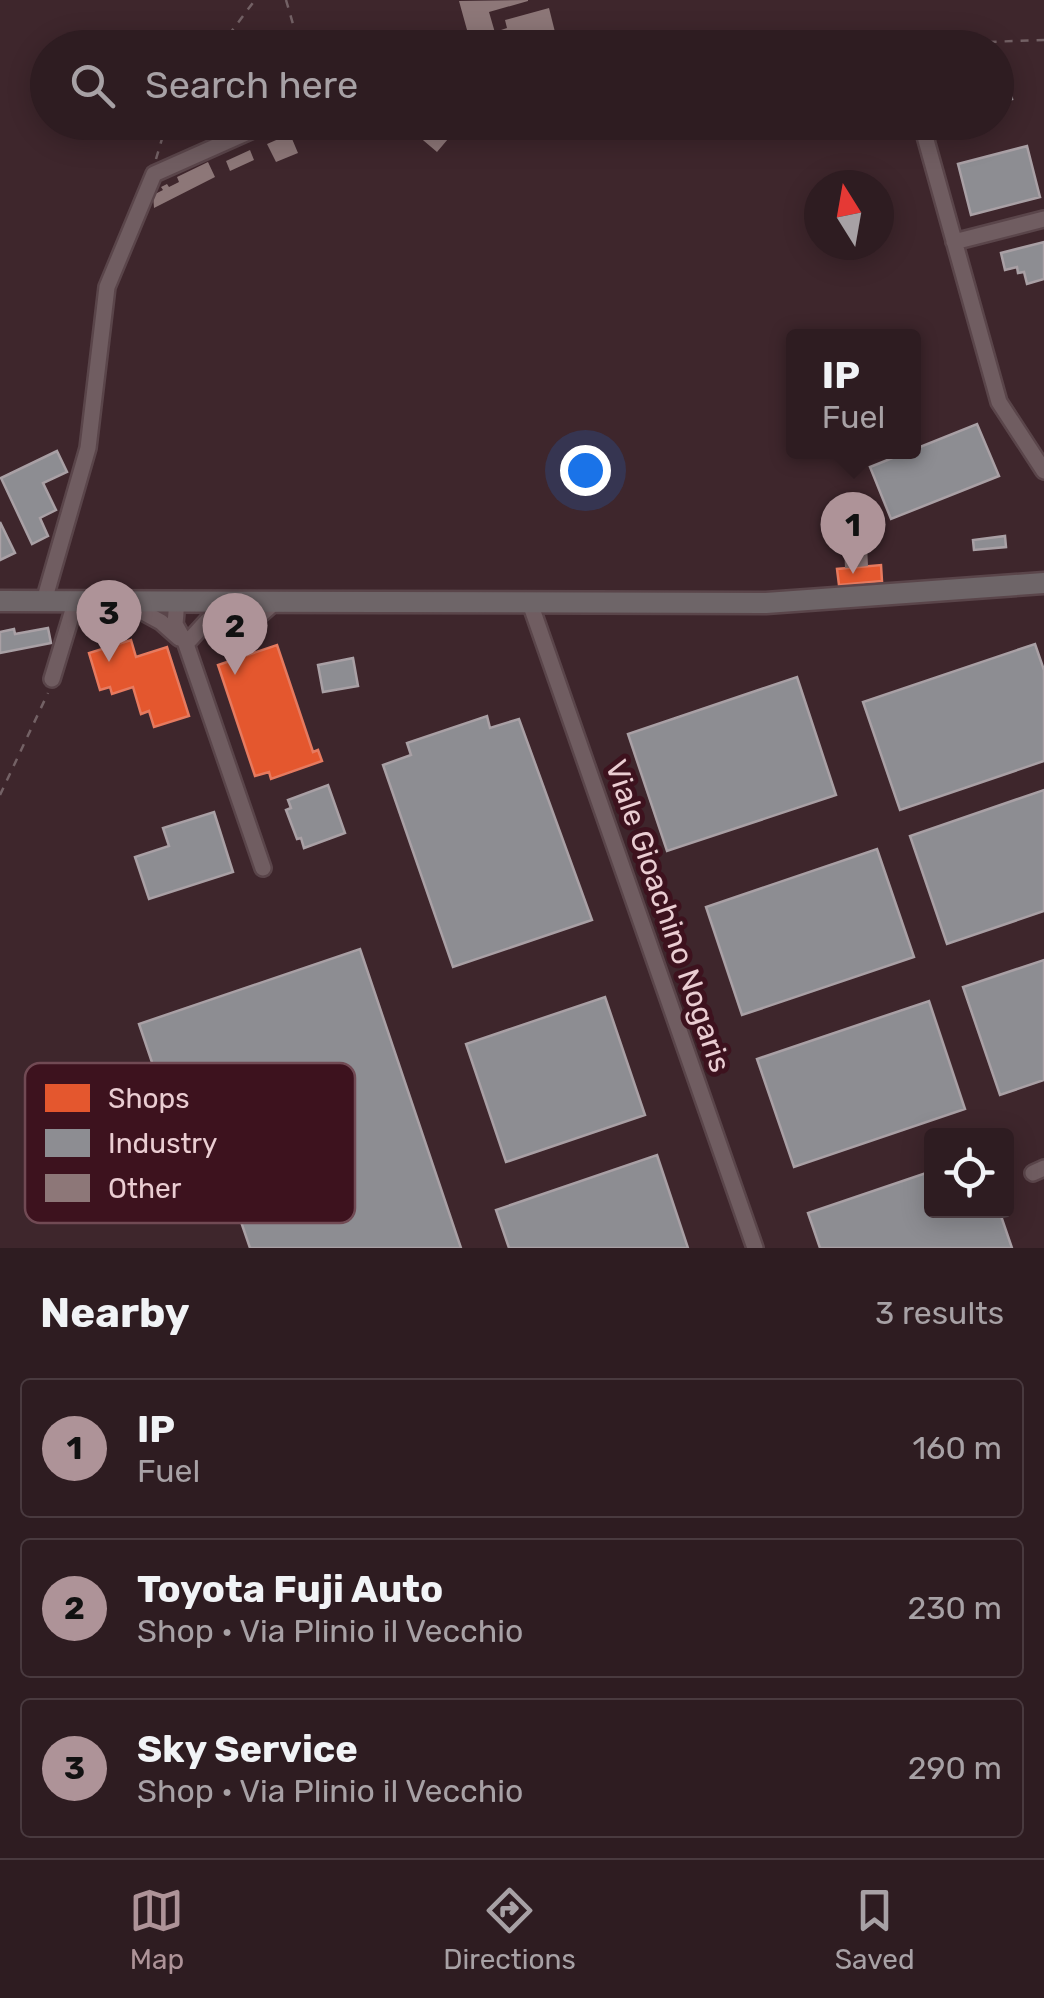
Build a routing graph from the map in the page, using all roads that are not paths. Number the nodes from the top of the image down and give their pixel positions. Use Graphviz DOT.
graph roads {
  1 [pos="230,140"];
  2 [pos="926,140"];
  3 [pos="1044,219"];
  4 [pos="954,242"];
  5 [pos="1044,471"];
  6 [pos="1044,584"];
  7 [pos="76,600"];
  8 [pos="0,601"];
  9 [pos="44,601"];
  10 [pos="123,602"];
  11 [pos="177,602"];
  12 [pos="275,602"];
  13 [pos="530,602"];
  14 [pos="186,644"];
  15 [pos="52,678"];
  16 [pos="263,868"];
  17 [pos="755,1248"];
  1 -- 9 [label="street"];
  2 -- 4 [label="street"];
  3 -- 4 [label="street"];
  4 -- 5 [label="street"];
  6 -- 13 [label="main road"];
  7 -- 9 [label="main road"];
  7 -- 10 [label="main road"];
  7 -- 15 [label="street"];
  8 -- 9 [label="main road"];
  10 -- 11 [label="main road"];
  10 -- 14 [label="street"];
  11 -- 12 [label="main road"];
  11 -- 14 [label="street"];
  12 -- 13 [label="main road"];
  12 -- 14 [label="street"];
  13 -- 17 [label="street, Viale Gioachino Nogaris"];
  14 -- 16 [label="street"];
}
